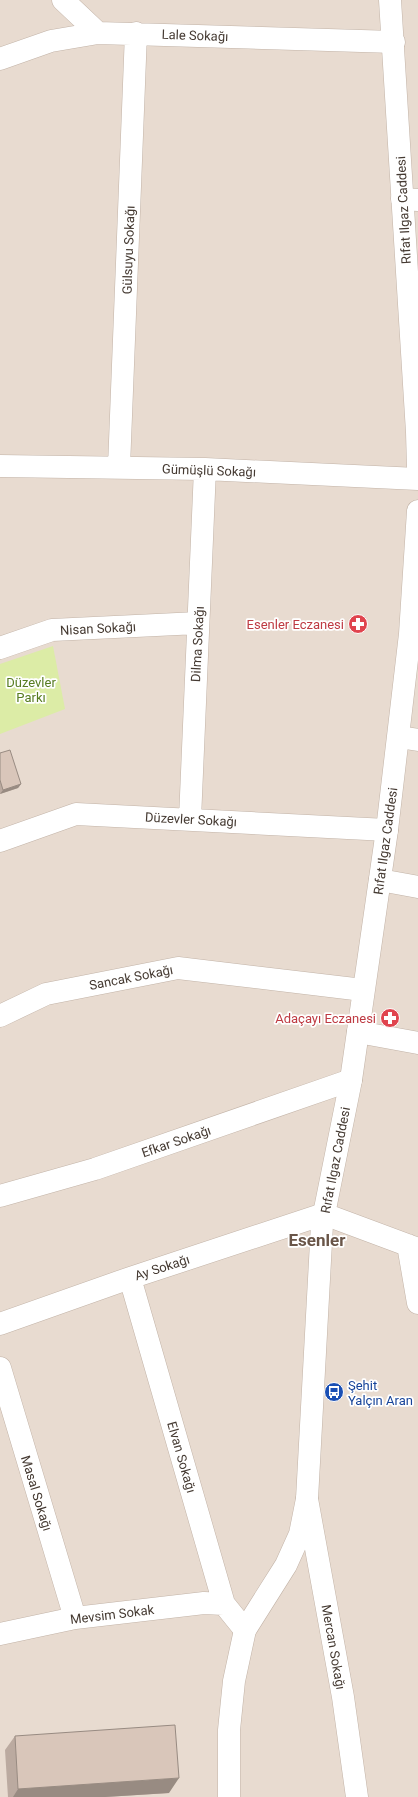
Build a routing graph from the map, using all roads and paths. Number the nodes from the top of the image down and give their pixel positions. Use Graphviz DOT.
graph roads {
  1 [pos="63,0"];
  2 [pos="390,0"];
  3 [pos="98,33"];
  4 [pos="136,34"];
  5 [pos="394,42"];
  6 [pos="0,59"];
  7 [pos="410,199"];
  8 [pos="0,466"];
  9 [pos="120,467"];
  10 [pos="418,468"];
  11 [pos="206,469"];
  12 [pos="418,479"];
  13 [pos="418,511"];
  14 [pos="198,623"];
  15 [pos="414,634"];
  16 [pos="0,648"];
  17 [pos="408,739"];
  18 [pos="190,819"];
  19 [pos="387,830"];
  20 [pos="0,840"];
  21 [pos="380,880"];
  22 [pos="418,887"];
  23 [pos="363,990"];
  24 [pos="0,1016"];
  25 [pos="358,1032"];
  26 [pos="418,1043"];
  27 [pos="351,1080"];
  28 [pos="0,1196"];
  29 [pos="324,1214"];
  30 [pos="413,1247"];
  31 [pos="130,1278"];
  32 [pos="418,1303"];
  33 [pos="0,1324"];
  34 [pos="0,1368"];
  35 [pos="308,1498"];
  36 [pos="224,1604"];
  37 [pos="75,1618"];
  38 [pos="244,1630"];
  39 [pos="0,1634"];
  40 [pos="229,1797"];
  41 [pos="357,1797"];
  1 -- 3 [label="street"];
  2 -- 5 [label="street, Rıfat Ilgaz Caddesi"];
  3 -- 4 [label="street, Lale Sokağı"];
  3 -- 6 [label="street, Lale Sokağı"];
  4 -- 5 [label="street, Lale Sokağı"];
  4 -- 9 [label="street, Gülsuyu Sokağı"];
  5 -- 7 [label="street, Rıfat Ilgaz Caddesi"];
  7 -- 10 [label="street, Rıfat Ilgaz Caddesi"];
  8 -- 9 [label="street, Gümüşlü Sokağı"];
  9 -- 11 [label="street, Gümüşlü Sokağı"];
  11 -- 12 [label="street, Gümüşlü Sokağı"];
  11 -- 14 [label="street, Dilma Sokağı"];
  13 -- 15 [label="street, Rıfat Ilgaz Caddesi"];
  14 -- 16 [label="street, Nisan Sokağı"];
  14 -- 18 [label="street, Dilma Sokağı"];
  15 -- 17 [label="street, Rıfat Ilgaz Caddesi"];
  17 -- 19 [label="street, Rıfat Ilgaz Caddesi"];
  18 -- 19 [label="street, Düzevler Sokağı"];
  18 -- 20 [label="street, Düzevler Sokağı"];
  19 -- 21 [label="street, Rıfat Ilgaz Caddesi"];
  21 -- 22 [label="street"];
  21 -- 23 [label="street, Rıfat Ilgaz Caddesi"];
  23 -- 24 [label="street, Sancak Sokağı"];
  23 -- 25 [label="street, Rıfat Ilgaz Caddesi"];
  25 -- 26 [label="street"];
  25 -- 27 [label="street, Rıfat Ilgaz Caddesi"];
  27 -- 28 [label="street, Efkar Sokağı"];
  27 -- 29 [label="street, Rıfat Ilgaz Caddesi"];
  29 -- 30 [label="street"];
  29 -- 31 [label="street, Ay Sokağı"];
  29 -- 35 [label="street, Rıfat Ilgaz Caddesi"];
  30 -- 32 [label="street"];
  31 -- 33 [label="street, Ay Sokağı"];
  31 -- 36 [label="street, Elvan Sokağı"];
  34 -- 37 [label="street, Masal Sokağı"];
  35 -- 38 [label="street, Rıfat Ilgaz Caddesi"];
  35 -- 41 [label="street, Mercan Sokağı"];
  36 -- 37 [label="street, Mevsim Sokak"];
  36 -- 38 [label="street, Elvan Sokağı"];
  37 -- 39 [label="street, Mevsim Sokak"];
  38 -- 40 [label="street, Rıfat Ilgaz Caddesi"];
}
